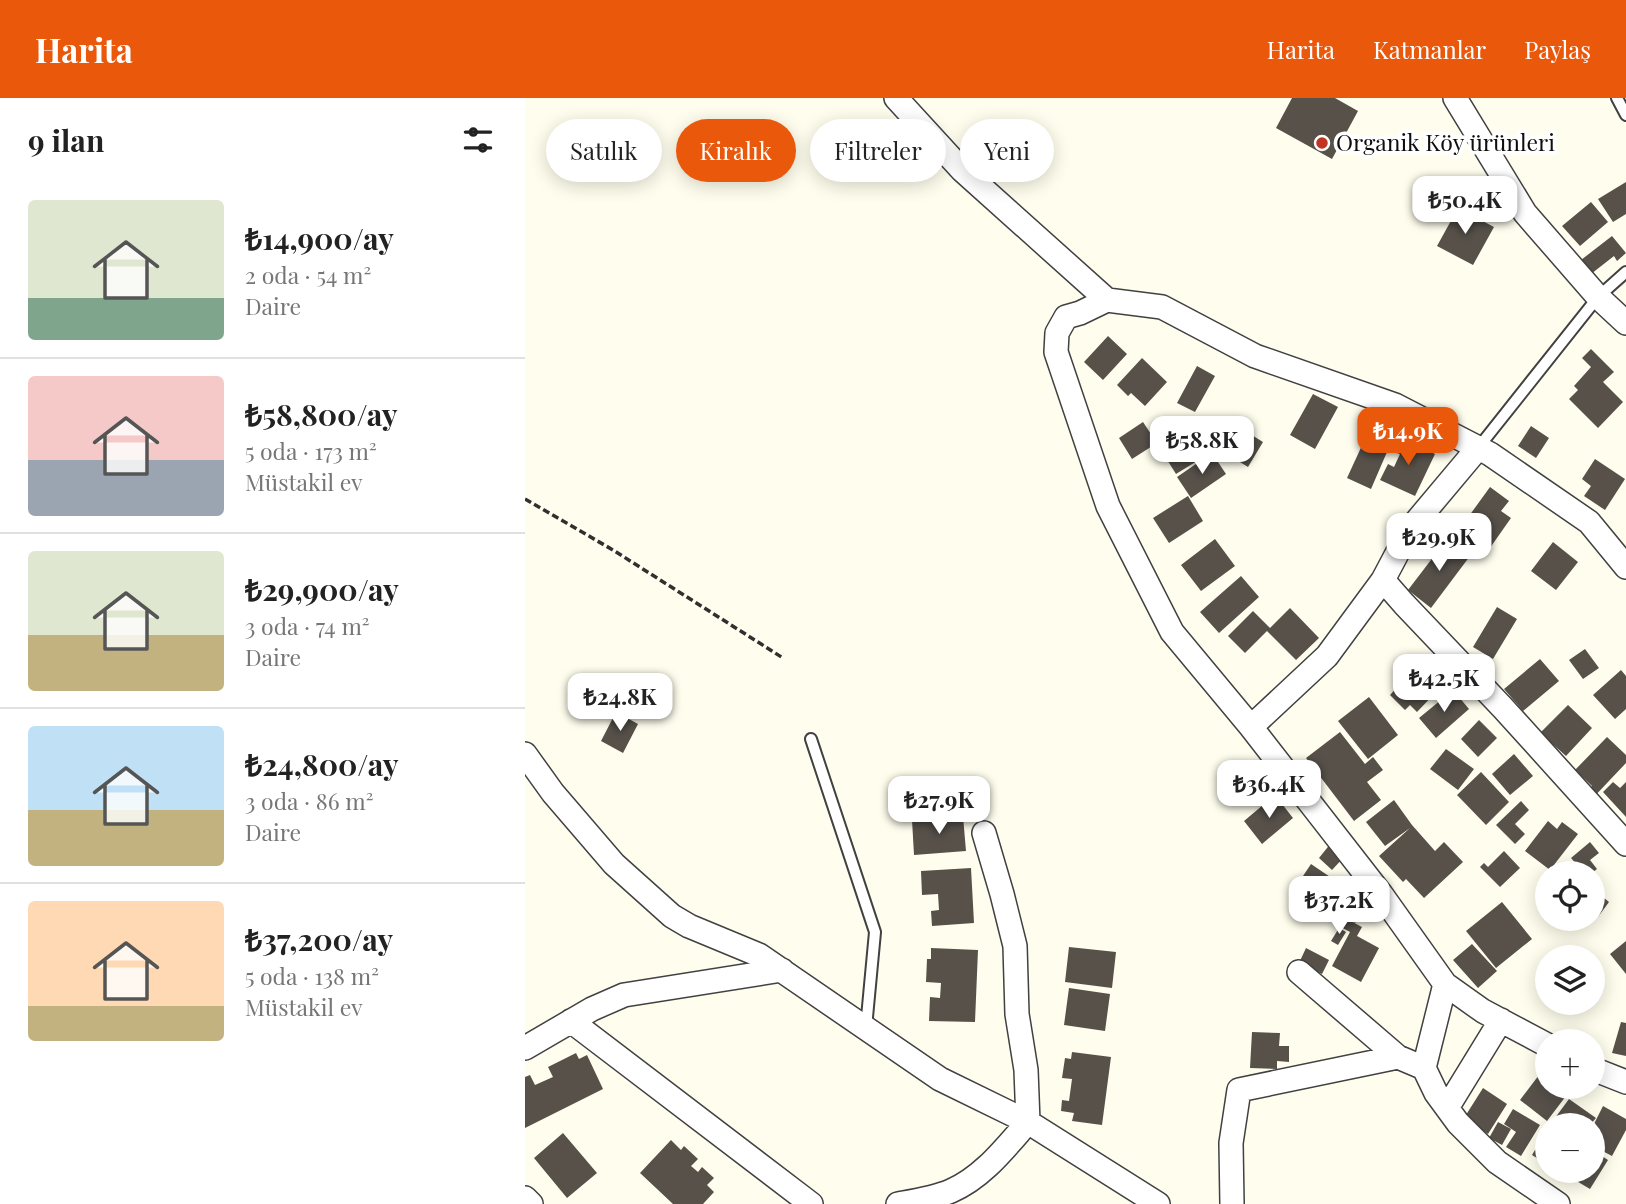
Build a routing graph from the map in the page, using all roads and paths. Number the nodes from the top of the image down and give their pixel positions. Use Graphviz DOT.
graph roads {
  1 [pos="896,98"];
  2 [pos="1455,98"];
  3 [pos="1617,98"];
  4 [pos="1626,115"];
  5 [pos="1626,272"];
  6 [pos="1598,297"];
  7 [pos="1107,300"];
  8 [pos="1626,323"];
  9 [pos="1478,448"];
  10 [pos="525,499"];
  11 [pos="1626,567"];
  12 [pos="1383,580"];
  13 [pos="783,658"];
  14 [pos="1251,726"];
  15 [pos="811,738"];
  16 [pos="525,754"];
  17 [pos="984,833"];
  18 [pos="1626,844"];
  19 [pos="782,970"];
  20 [pos="1299,972"];
  21 [pos="1445,984"];
  22 [pos="1501,1020"];
  23 [pos="571,1021"];
  24 [pos="866,1028"];
  25 [pos="1535,1038"];
  26 [pos="525,1048"];
  27 [pos="1398,1057"];
  28 [pos="1424,1068"];
  29 [pos="1605,1074"];
  30 [pos="1626,1082"];
  31 [pos="1447,1108"];
  32 [pos="1028,1122"];
  33 [pos="525,1198"];
  34 [pos="531,1204"];
  35 [pos="811,1204"];
  36 [pos="898,1204"];
  37 [pos="1158,1204"];
  38 [pos="1232,1204"];
  39 [pos="1558,1204"];
  1 -- 7 [label="street"];
  2 -- 6 [label="street"];
  3 -- 4 [label="lane"];
  5 -- 6 [label="lane"];
  6 -- 8 [label="street"];
  6 -- 9 [label="lane"];
  7 -- 9 [label="street"];
  7 -- 14 [label="street"];
  9 -- 11 [label="street"];
  9 -- 12 [label="street"];
  10 -- 13 [label="path"];
  12 -- 14 [label="street"];
  12 -- 18 [label="street"];
  14 -- 21 [label="street"];
  15 -- 24 [label="lane"];
  16 -- 19 [label="street"];
  17 -- 32 [label="street"];
  19 -- 23 [label="street"];
  19 -- 24 [label="street"];
  20 -- 27 [label="street"];
  21 -- 22 [label="street"];
  21 -- 28 [label="street"];
  22 -- 25 [label="street"];
  22 -- 31 [label="street"];
  23 -- 26 [label="street"];
  23 -- 35 [label="street"];
  24 -- 32 [label="street"];
  27 -- 28 [label="street"];
  27 -- 38 [label="street"];
  28 -- 31 [label="street"];
  29 -- 30 [label="street"];
  31 -- 39 [label="street"];
  32 -- 36 [label="street"];
  32 -- 37 [label="street"];
  33 -- 34 [label="street"];
}
